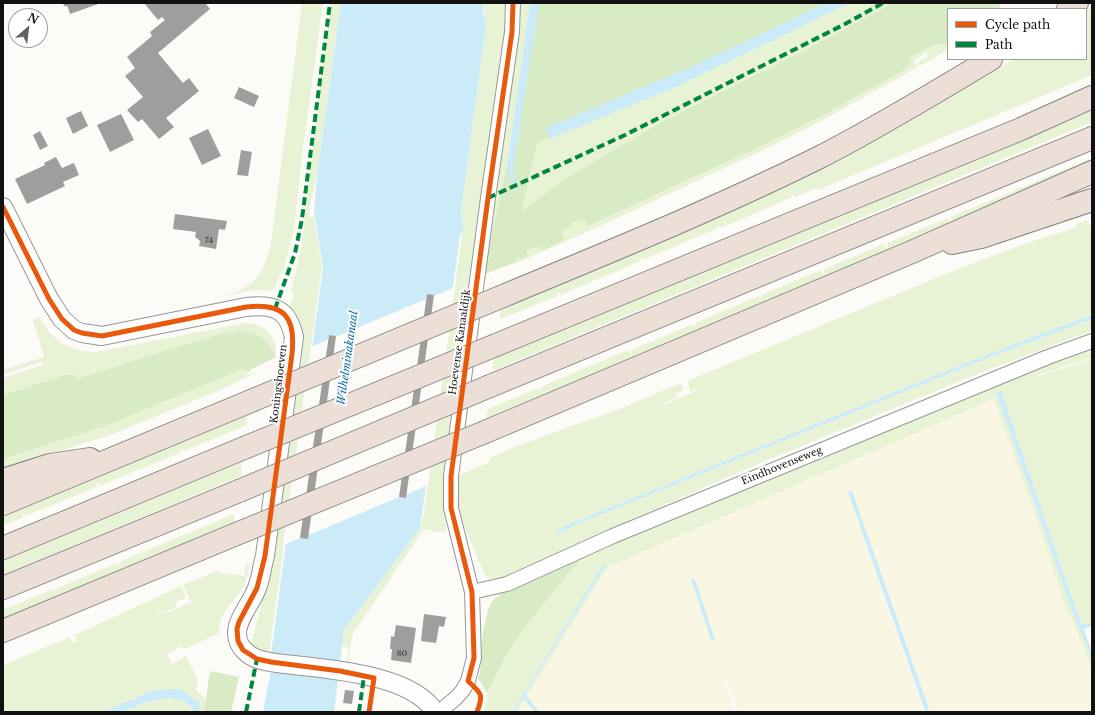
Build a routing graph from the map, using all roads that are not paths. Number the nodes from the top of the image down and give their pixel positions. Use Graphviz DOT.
graph roads {
  1 [pos="513,3"];
  2 [pos="989,60"];
  3 [pos="1092,97"];
  4 [pos="1092,138"];
  5 [pos="1092,172"];
  6 [pos="1092,200"];
  7 [pos="3,207"];
  8 [pos="914,251"];
  9 [pos="1092,341"];
  10 [pos="121,455"];
  11 [pos="3,480"];
  12 [pos="3,504"];
  13 [pos="3,548"];
  14 [pos="3,588"];
  15 [pos="472,592"];
  16 [pos="3,631"];
  17 [pos="435,712"];
  18 [pos="439,712"];
  1 -- 15 [label="street, Hoevense Kanaaldijk"];
  2 -- 10 [label="highway, bridge"];
  3 -- 13 [label="highway, bridge"];
  4 -- 14 [label="highway, bridge"];
  5 -- 8 [label="highway"];
  6 -- 8 [label="highway"];
  7 -- 17 [label="street, Koningshoeven"];
  8 -- 16 [label="highway, bridge"];
  9 -- 15 [label="street, Eindhovenseweg"];
  10 -- 11 [label="highway"];
  10 -- 12 [label="highway"];
  15 -- 18 [label="street, Hoevense Kanaaldijk"];
}
